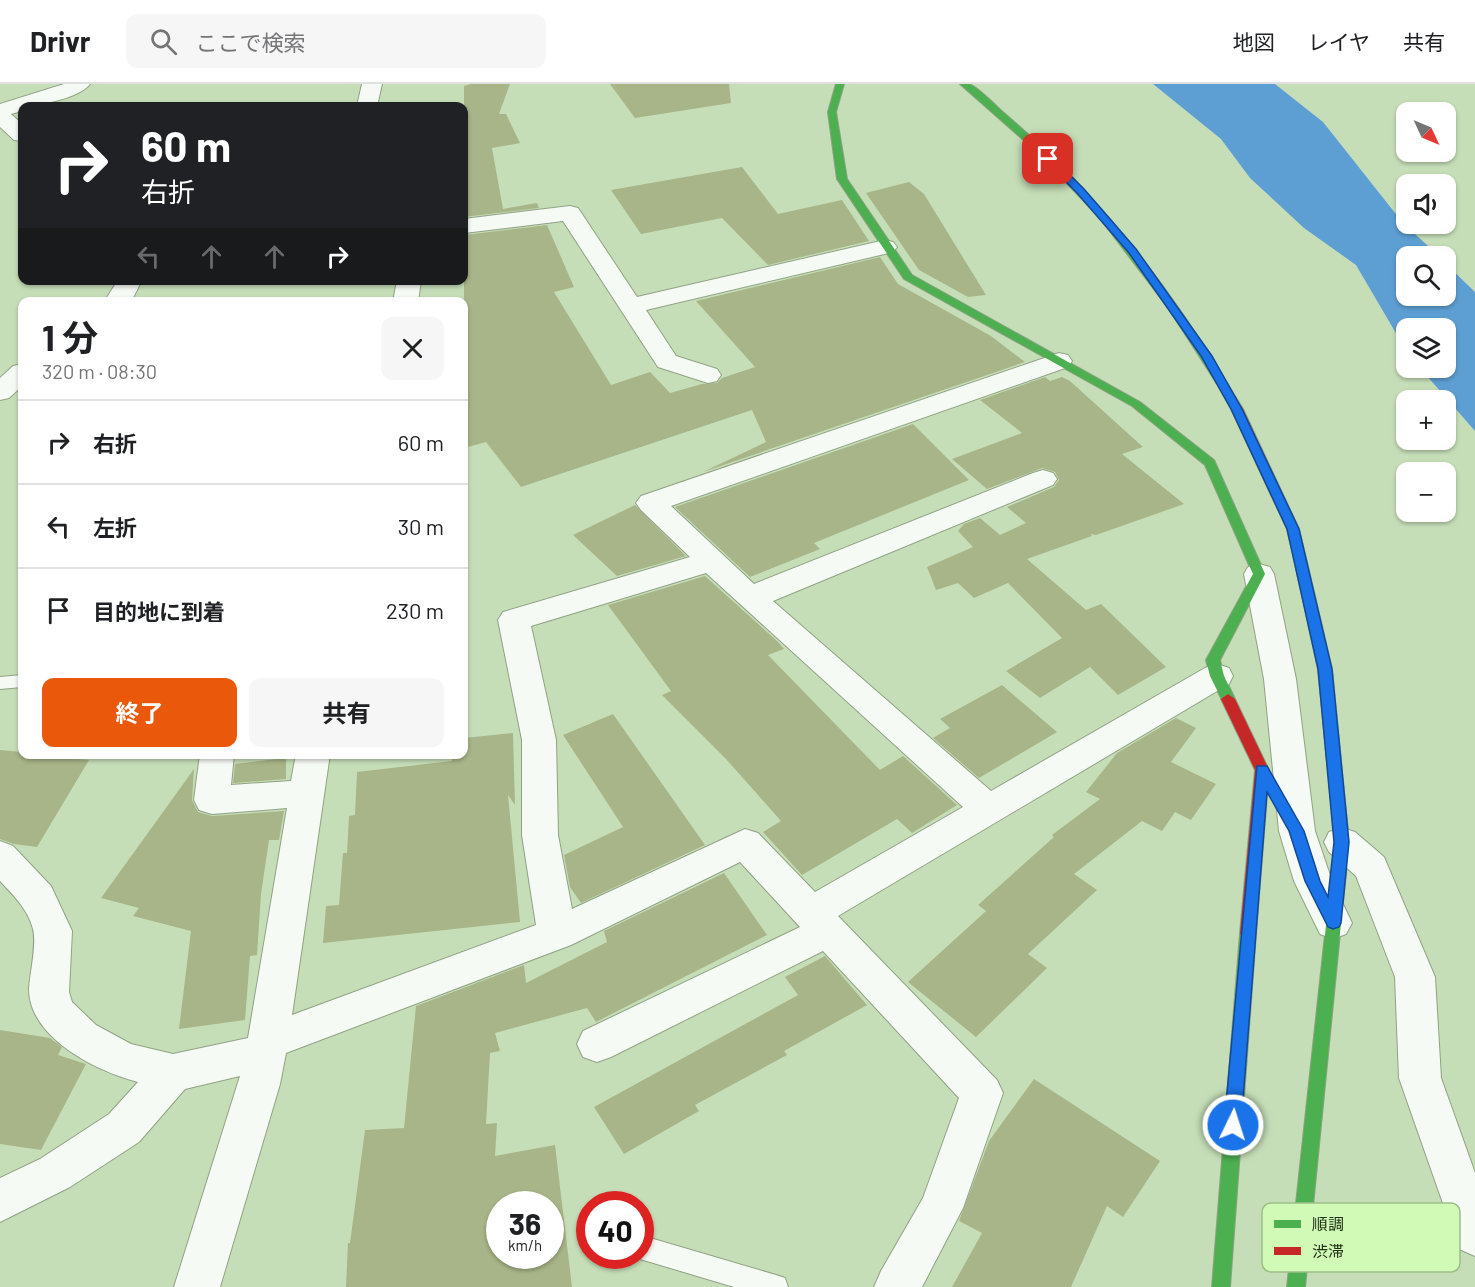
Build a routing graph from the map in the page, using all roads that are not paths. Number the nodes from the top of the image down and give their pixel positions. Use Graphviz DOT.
graph roads {
  1 [pos="80,84"];
  2 [pos="372,84"];
  3 [pos="840,84"];
  4 [pos="964,84"];
  5 [pos="30,102"];
  6 [pos="369,102"];
  7 [pos="18,106"];
  8 [pos="0,111"];
  9 [pos="0,116"];
  10 [pos="18,132"];
  11 [pos="468,226"];
  12 [pos="885,247"];
  13 [pos="631,306"];
  14 [pos="1059,361"];
  15 [pos="708,375"];
  16 [pos="1043,479"];
  17 [pos="712,561"];
  18 [pos="1259,574"];
  19 [pos="750,598"];
  20 [pos="1217,676"];
  21 [pos="18,681"];
  22 [pos="0,683"];
  23 [pos="216,759"];
  24 [pos="312,759"];
  25 [pos="1262,770"];
  26 [pos="307,793"];
  27 [pos="987,808"];
  28 [pos="1297,831"];
  29 [pos="1342,842"];
  30 [pos="0,856"];
  31 [pos="820,922"];
  32 [pos="1333,923"];
  33 [pos="557,934"];
  34 [pos="597,1044"];
  35 [pos="267,1047"];
  36 [pos="173,1073"];
  37 [pos="0,1201"];
  38 [pos="1305,1203"];
  39 [pos="1475,1234"];
  40 [pos="654,1251"];
  41 [pos="1298,1272"];
  42 [pos="197,1287"];
  43 [pos="776,1287"];
  44 [pos="897,1287"];
  45 [pos="1221,1287"];
  46 [pos="1296,1287"];
  1 -- 5 [label="street"];
  2 -- 6 [label="street"];
  3 -- 12 [label="street"];
  4 -- 29 [label="street"];
  7 -- 8 [label="street"];
  9 -- 10 [label="street"];
  11 -- 13 [label="street"];
  12 -- 13 [label="street"];
  12 -- 14 [label="street"];
  13 -- 15 [label="street"];
  14 -- 17 [label="street"];
  14 -- 18 [label="street"];
  16 -- 19 [label="street"];
  17 -- 19 [label="street"];
  17 -- 33 [label="street"];
  18 -- 20 [label="street"];
  18 -- 28 [label="street"];
  19 -- 27 [label="street"];
  20 -- 25 [label="street"];
  20 -- 27 [label="street"];
  21 -- 22 [label="lane"];
  23 -- 26 [label="street"];
  24 -- 26 [label="street"];
  25 -- 28 [label="street"];
  25 -- 45 [label="street"];
  26 -- 35 [label="street"];
  27 -- 31 [label="street"];
  28 -- 32 [label="street"];
  29 -- 32 [label="street"];
  29 -- 39 [label="street"];
  30 -- 36 [label="street"];
  31 -- 33 [label="street"];
  31 -- 34 [label="street"];
  31 -- 44 [label="street"];
  32 -- 38 [label="street"];
  33 -- 35 [label="street"];
  35 -- 36 [label="street"];
  35 -- 42 [label="street"];
  36 -- 37 [label="street"];
  40 -- 43 [label="lane"];
  41 -- 46 [label="street"];
}
